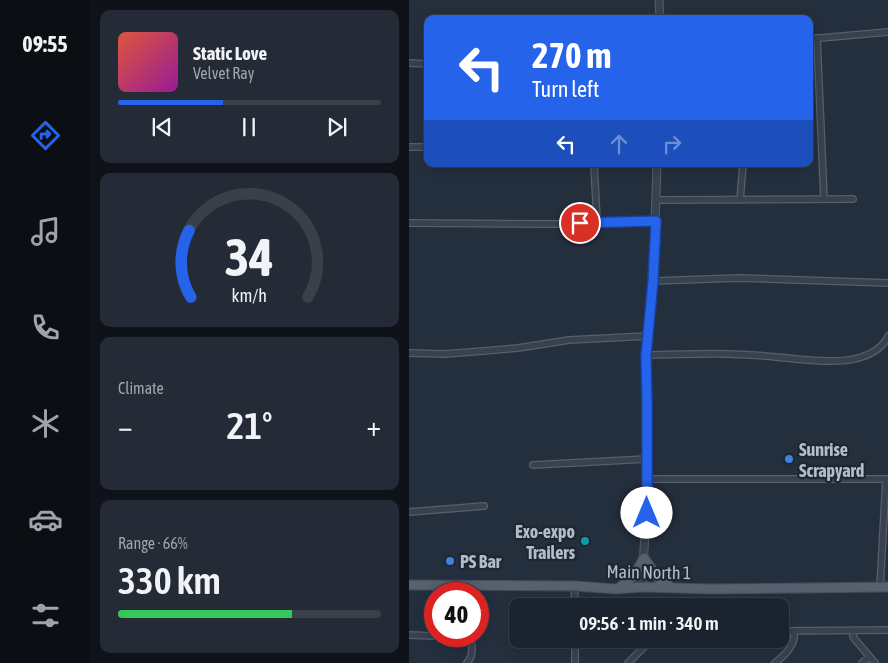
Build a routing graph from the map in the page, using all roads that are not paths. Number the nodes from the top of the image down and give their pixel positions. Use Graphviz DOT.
graph roads {
  1 [pos="659,0"];
  2 [pos="660,15"];
  3 [pos="888,32"];
  4 [pos="813,38"];
  5 [pos="817,38"];
  6 [pos="409,64"];
  7 [pos="424,64"];
  8 [pos="409,147"];
  9 [pos="424,147"];
  10 [pos="594,167"];
  11 [pos="657,167"];
  12 [pos="743,167"];
  13 [pos="824,199"];
  14 [pos="853,199"];
  15 [pos="656,200"];
  16 [pos="740,200"];
  17 [pos="597,221"];
  18 [pos="656,221"];
  19 [pos="409,223"];
  20 [pos="653,281"];
  21 [pos="888,283"];
  22 [pos="888,335"];
  23 [pos="648,336"];
  24 [pos="409,353"];
  25 [pos="646,355"];
  26 [pos="647,458"];
  27 [pos="533,466"];
  28 [pos="647,478"];
  29 [pos="887,479"];
  30 [pos="484,506"];
  31 [pos="409,512"];
  32 [pos="644,558"];
  33 [pos="409,585"];
  34 [pos="575,586"];
  35 [pos="643,587"];
  36 [pos="884,587"];
  37 [pos="616,588"];
  38 [pos="672,588"];
  39 [pos="574,598"];
  40 [pos="888,630"];
  41 [pos="789,631"];
  42 [pos="794,631"];
  43 [pos="854,631"];
  44 [pos="409,635"];
  45 [pos="424,636"];
  46 [pos="472,647"];
  47 [pos="575,648"];
  48 [pos="643,648"];
  49 [pos="869,657"];
  50 [pos="467,663"];
  51 [pos="575,663"];
  52 [pos="628,663"];
  53 [pos="775,663"];
  54 [pos="862,663"];
  55 [pos="875,663"];
  1 -- 2 [label="street"];
  3 -- 5 [label="street"];
  4 -- 5 [label="street"];
  5 -- 13 [label="street"];
  6 -- 7 [label="street"];
  8 -- 9 [label="street"];
  10 -- 17 [label="street"];
  11 -- 15 [label="street"];
  12 -- 16 [label="street"];
  13 -- 14 [label="street"];
  13 -- 16 [label="street"];
  15 -- 16 [label="street"];
  15 -- 18 [label="street"];
  17 -- 18 [label="street"];
  17 -- 19 [label="street"];
  18 -- 20 [label="street"];
  20 -- 21 [label="street"];
  20 -- 23 [label="street"];
  22 -- 25 [label="street"];
  23 -- 24 [label="street"];
  23 -- 25 [label="street"];
  25 -- 26 [label="street"];
  26 -- 27 [label="street"];
  26 -- 28 [label="street"];
  28 -- 29 [label="street"];
  28 -- 32 [label="street"];
  29 -- 36 [label="street"];
  30 -- 31 [label="street"];
  32 -- 35 [label="street"];
  32 -- 37 [label="main road"];
  32 -- 38 [label="main road"];
  33 -- 34 [label="main road, Main North 1"];
  34 -- 37 [label="main road, Main North 1"];
  34 -- 39 [label="street"];
  35 -- 37 [label="main road, Main North 1"];
  35 -- 38 [label="main road, Main North 1"];
  36 -- 38 [label="main road, Main North 1"];
  40 -- 43 [label="street"];
  41 -- 42 [label="street"];
  42 -- 43 [label="street"];
  42 -- 53 [label="street"];
  43 -- 49 [label="street"];
  44 -- 45 [label="street"];
  46 -- 50 [label="street"];
  47 -- 51 [label="street"];
  48 -- 52 [label="street"];
  49 -- 54 [label="street"];
  49 -- 55 [label="street"];
}
